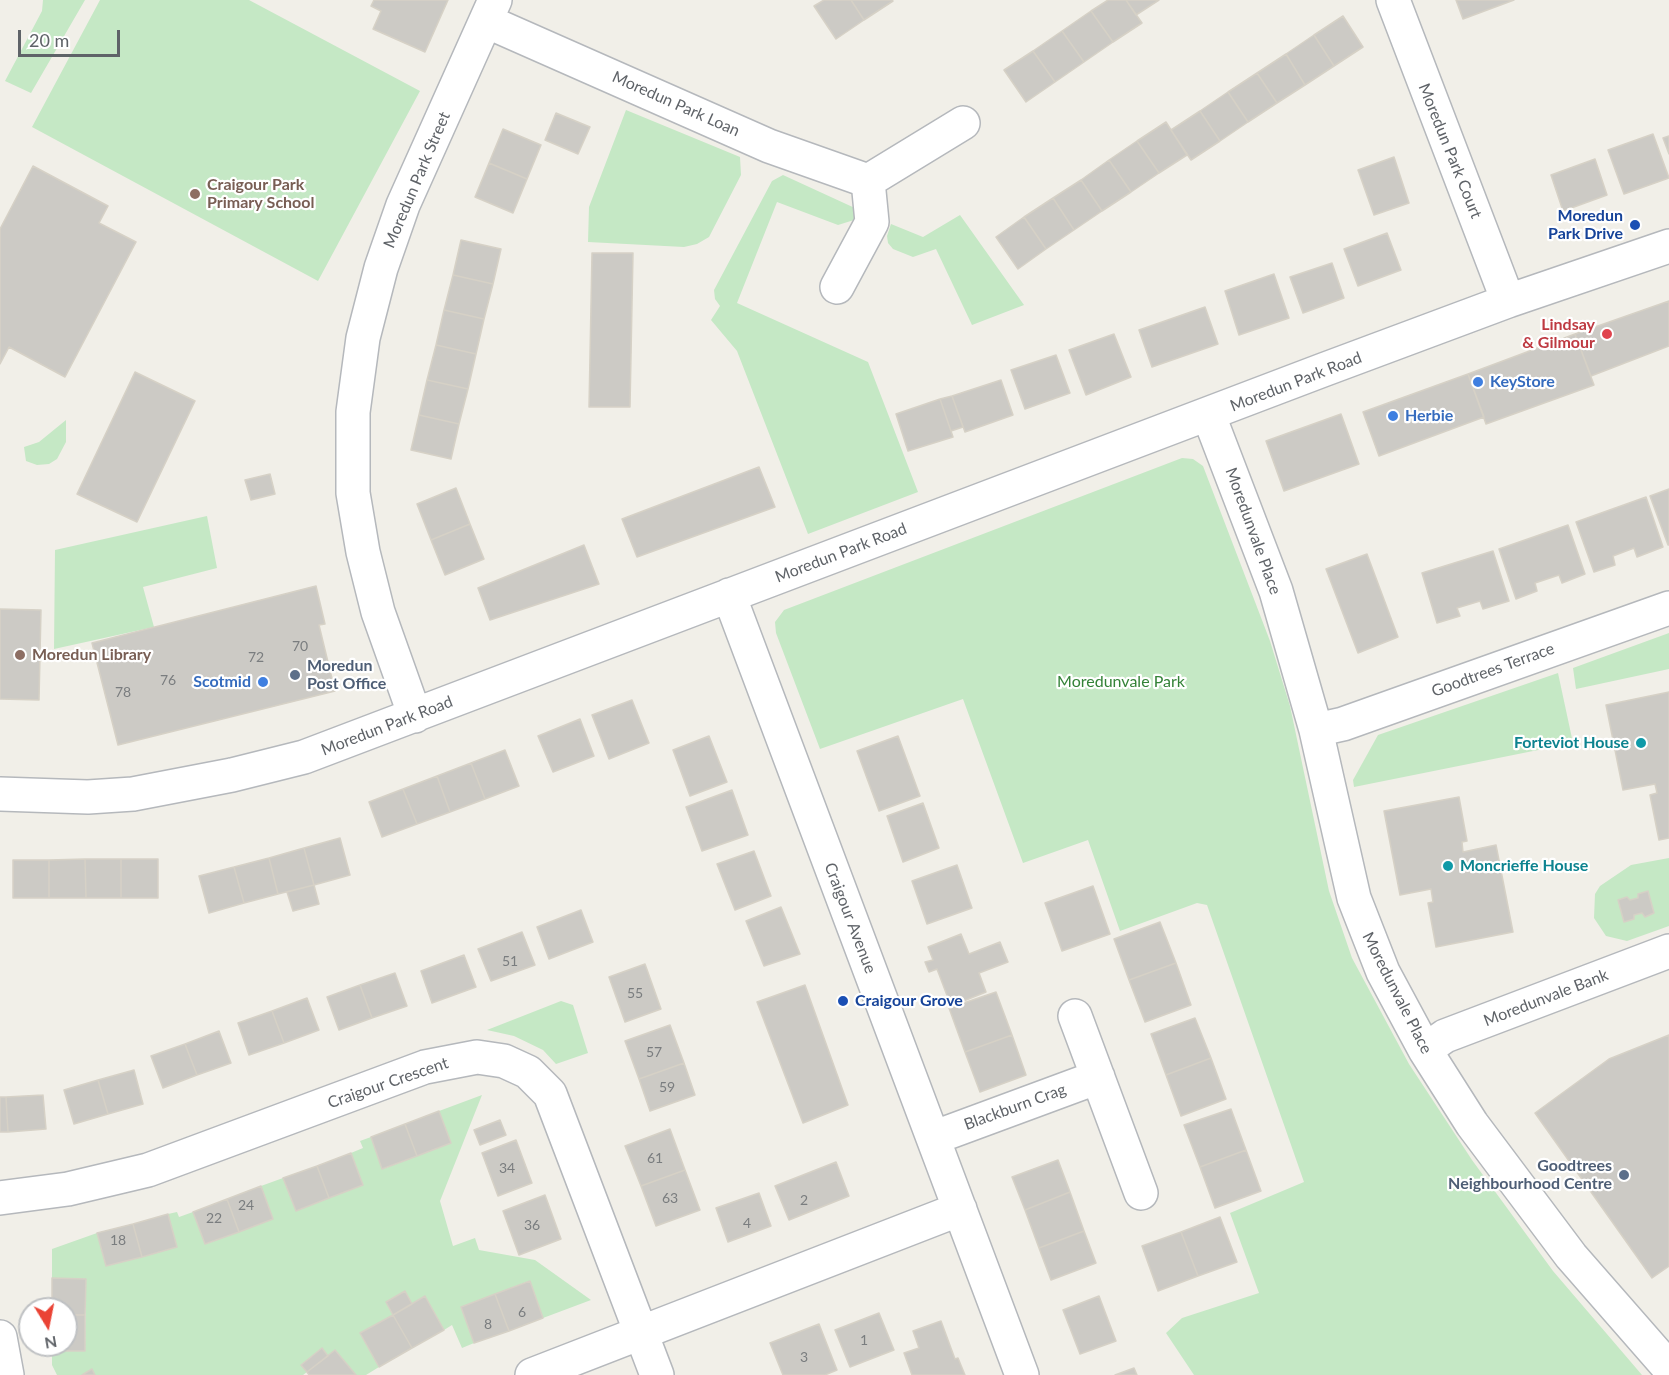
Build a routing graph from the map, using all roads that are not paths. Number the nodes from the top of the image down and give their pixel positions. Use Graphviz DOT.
graph roads {
  1 [pos="1393,0"];
  2 [pos="491,10"];
  3 [pos="963,123"];
  4 [pos="868,181"];
  5 [pos="1669,246"];
  6 [pos="837,287"];
  7 [pos="1508,301"];
  8 [pos="1209,416"];
  9 [pos="729,595"];
  10 [pos="1669,608"];
  11 [pos="415,716"];
  12 [pos="1316,730"];
  13 [pos="0,794"];
  14 [pos="1669,951"];
  15 [pos="1074,1016"];
  16 [pos="1425,1050"];
  17 [pos="1098,1077"];
  18 [pos="933,1138"];
  19 [pos="1141,1193"];
  20 [pos="0,1198"];
  21 [pos="960,1209"];
  22 [pos="641,1331"];
  23 [pos="0,1337"];
  24 [pos="1669,1368"];
  25 [pos="7,1375"];
  26 [pos="532,1375"];
  27 [pos="657,1375"];
  28 [pos="1022,1375"];
  1 -- 7 [label="street, Moredun Park Court"];
  2 -- 4 [label="street, Moredun Park Loan"];
  2 -- 11 [label="street, Moredun Park Street"];
  3 -- 4 [label="street"];
  4 -- 6 [label="street"];
  5 -- 7 [label="street, Moredun Park Road"];
  7 -- 8 [label="street, Moredun Park Road"];
  8 -- 9 [label="street, Moredun Park Road"];
  8 -- 12 [label="street, Moredunvale Place"];
  9 -- 11 [label="street, Moredun Park Road"];
  9 -- 18 [label="street, Craigour Avenue"];
  10 -- 12 [label="street, Goodtrees Terrace"];
  11 -- 13 [label="street, Moredun Park Road"];
  12 -- 16 [label="street, Moredunvale Place"];
  14 -- 16 [label="street, Moredunvale Bank"];
  15 -- 17 [label="street"];
  16 -- 24 [label="street, Moredunvale Place"];
  17 -- 18 [label="street, Blackburn Crag"];
  17 -- 19 [label="street"];
  18 -- 21 [label="street, Craigour Avenue"];
  20 -- 22 [label="street, Craigour Crescent"];
  21 -- 22 [label="street"];
  21 -- 28 [label="street, Craigour Avenue"];
  22 -- 26 [label="street"];
  22 -- 27 [label="street, Craigour Crescent"];
  23 -- 25 [label="street"];
}
